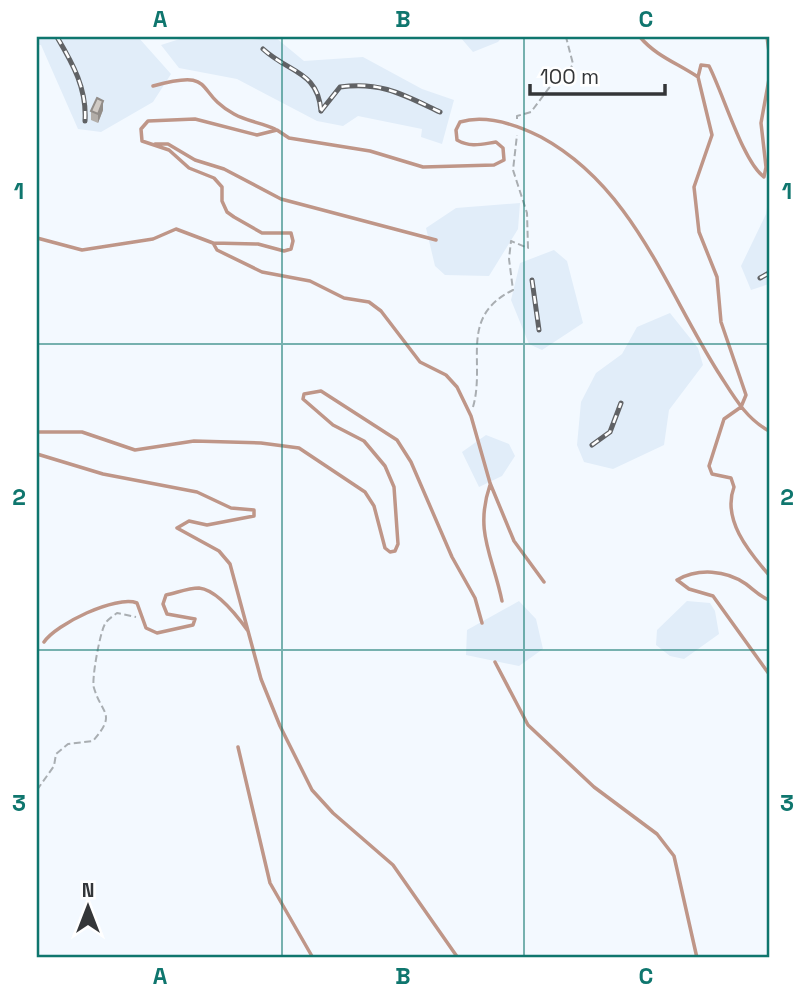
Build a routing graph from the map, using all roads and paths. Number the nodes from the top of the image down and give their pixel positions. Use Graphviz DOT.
graph roads {
  1 [pos="566,37"];
  2 [pos="640,37"];
  3 [pos="767,37"];
  4 [pos="769,52"];
  5 [pos="698,78"];
  6 [pos="769,79"];
  7 [pos="153,86"];
  8 [pos="516,124"];
  9 [pos="277,130"];
  10 [pos="152,144"];
  11 [pos="37,238"];
  12 [pos="436,240"];
  13 [pos="213,243"];
  14 [pos="741,407"];
  15 [pos="471,416"];
  16 [pos="769,431"];
  17 [pos="37,432"];
  18 [pos="37,453"];
  19 [pos="490,483"];
  20 [pos="769,575"];
  21 [pos="544,582"];
  22 [pos="769,600"];
  23 [pos="502,601"];
  24 [pos="144,619"];
  25 [pos="482,623"];
  26 [pos="250,633"];
  27 [pos="44,642"];
  28 [pos="495,662"];
  29 [pos="769,674"];
  30 [pos="238,747"];
  31 [pos="37,790"];
  32 [pos="313,958"];
  33 [pos="458,958"];
  34 [pos="697,958"];
  1 -- 8 [label="path"];
  2 -- 5 [label="lane"];
  3 -- 4 [label="lane"];
  5 -- 6 [label="lane"];
  5 -- 14 [label="lane"];
  7 -- 9 [label="lane"];
  8 -- 9 [label="lane"];
  8 -- 14 [label="lane"];
  8 -- 15 [label="path"];
  9 -- 10 [label="lane"];
  10 -- 12 [label="lane"];
  10 -- 13 [label="lane"];
  11 -- 13 [label="lane"];
  13 -- 15 [label="lane"];
  14 -- 16 [label="lane"];
  14 -- 20 [label="lane"];
  15 -- 19 [label="lane"];
  17 -- 25 [label="lane"];
  18 -- 26 [label="lane"];
  19 -- 21 [label="lane"];
  19 -- 23 [label="lane"];
  22 -- 29 [label="lane"];
  24 -- 26 [label="lane"];
  24 -- 27 [label="lane"];
  24 -- 31 [label="path"];
  26 -- 33 [label="lane"];
  28 -- 34 [label="lane"];
  30 -- 32 [label="lane"];
}
